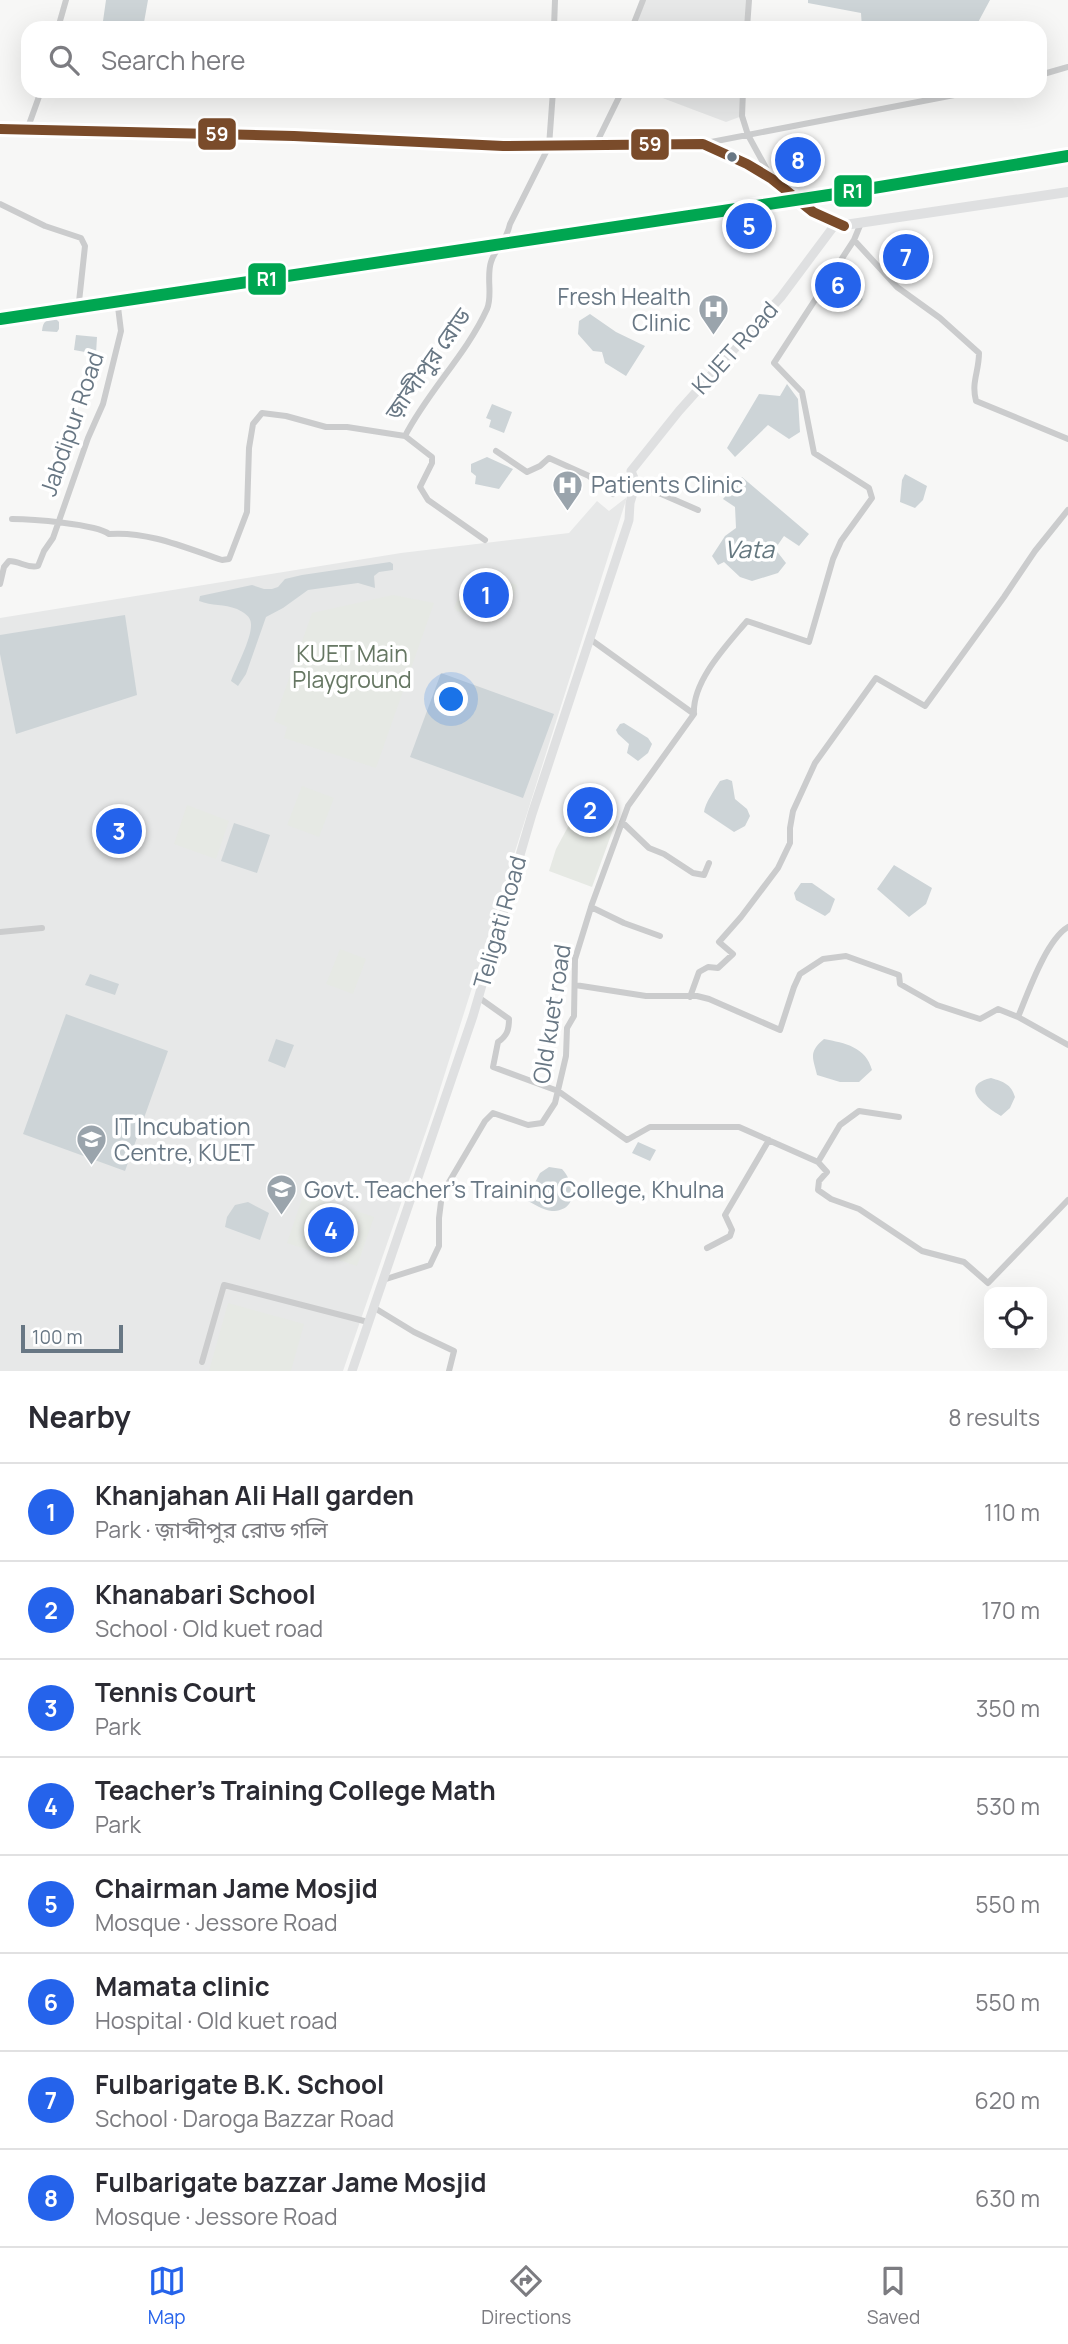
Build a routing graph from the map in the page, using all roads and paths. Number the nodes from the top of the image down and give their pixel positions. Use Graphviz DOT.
graph roads {
  1 [pos="66,0"];
  2 [pos="555,0"];
  3 [pos="643,0"];
  4 [pos="749,0"];
  5 [pos="60,21"];
  6 [pos="554,21"];
  7 [pos="635,21"];
  8 [pos="748,21"];
  9 [pos="1067,66"];
  10 [pos="1047,73"];
  11 [pos="38,98"];
  12 [pos="552,98"];
  13 [pos="619,98"];
  14 [pos="743,98"];
  15 [pos="939,98"];
  16 [pos="0,129"];
  17 [pos="26,130"];
  18 [pos="748,135"];
  19 [pos="703,144"];
  20 [pos="549,146"];
  21 [pos="595,146"];
  22 [pos="773,183"];
  23 [pos="1068,192"];
  24 [pos="0,204"];
  25 [pos="861,223"];
  26 [pos="839,225"];
  27 [pos="854,240"];
  28 [pos="405,436"];
  29 [pos="1068,439"];
  30 [pos="496,451"];
  31 [pos="636,483"];
  32 [pos="613,494"];
  33 [pos="698,510"];
  34 [pos="1068,510"];
  35 [pos="12,519"];
  36 [pos="57,523"];
  37 [pos="485,540"];
  38 [pos="0,584"];
  39 [pos="590,639"];
  40 [pos="694,713"];
  41 [pos="622,822"];
  42 [pos="709,863"];
  43 [pos="591,908"];
  44 [pos="1068,927"];
  45 [pos="42,928"];
  46 [pos="0,932"];
  47 [pos="660,936"];
  48 [pos="575,985"];
  49 [pos="478,997"];
  50 [pos="690,997"];
  51 [pos="1018,1017"];
  52 [pos="1068,1045"];
  53 [pos="558,1091"];
  54 [pos="899,1117"];
  55 [pos="769,1140"];
  56 [pos="818,1162"];
  57 [pos="1068,1200"];
  58 [pos="707,1248"];
  59 [pos="383,1280"];
  60 [pos="373,1307"];
  61 [pos="368,1322"];
  62 [pos="202,1362"];
  63 [pos="352,1371"];
  64 [pos="449,1371"];
  1 -- 5 [label="street"];
  2 -- 6 [label="street"];
  3 -- 7 [label="street"];
  4 -- 8 [label="street"];
  9 -- 10 [label="street"];
  11 -- 17 [label="street"];
  12 -- 20 [label="street"];
  13 -- 21 [label="street"];
  14 -- 18 [label="street"];
  15 -- 18 [label="street"];
  16 -- 17 [label="highway"];
  17 -- 20 [label="highway"];
  18 -- 19 [label="street"];
  18 -- 22 [label="street"];
  19 -- 21 [label="highway"];
  19 -- 22 [label="highway"];
  20 -- 21 [label="highway"];
  20 -- 28 [label="street, জ়াব্দীপুর রোড"];
  22 -- 26 [label="highway"];
  23 -- 25 [label="highway"];
  24 -- 36 [label="street, Jabdipur Road"];
  25 -- 26 [label="highway"];
  25 -- 27 [label="street, Old kuet road"];
  26 -- 31 [label="main road, KUET Road"];
  27 -- 29 [label="street"];
  27 -- 40 [label="street, Old kuet road"];
  28 -- 36 [label="street, জ়াব্দীপুর রোড"];
  28 -- 37 [label="street"];
  30 -- 32 [label="street"];
  31 -- 33 [label="street"];
  31 -- 39 [label="main road, Teligati Road"];
  34 -- 50 [label="street"];
  35 -- 36 [label="street"];
  36 -- 38 [label="street, Jabdipur Road"];
  39 -- 40 [label="street"];
  39 -- 49 [label="main road, Teligati Road"];
  40 -- 41 [label="street, Old kuet road"];
  41 -- 42 [label="street"];
  41 -- 43 [label="street, Old kuet road"];
  43 -- 47 [label="street"];
  43 -- 48 [label="street, Old kuet road"];
  44 -- 51 [label="street"];
  45 -- 46 [label="street"];
  48 -- 50 [label="street"];
  48 -- 53 [label="street, Old kuet road"];
  49 -- 53 [label="street"];
  49 -- 59 [label="main road, Teligati Road"];
  50 -- 51 [label="street"];
  51 -- 52 [label="street"];
  53 -- 55 [label="street"];
  53 -- 59 [label="street, Old kuet road"];
  54 -- 56 [label="street"];
  55 -- 56 [label="street"];
  55 -- 58 [label="street"];
  56 -- 57 [label="street"];
  59 -- 60 [label="main road, Teligati Road"];
  60 -- 61 [label="main road, Teligati Road"];
  60 -- 64 [label="street"];
  61 -- 62 [label="street"];
  61 -- 63 [label="main road, Teligati Road"];
}
